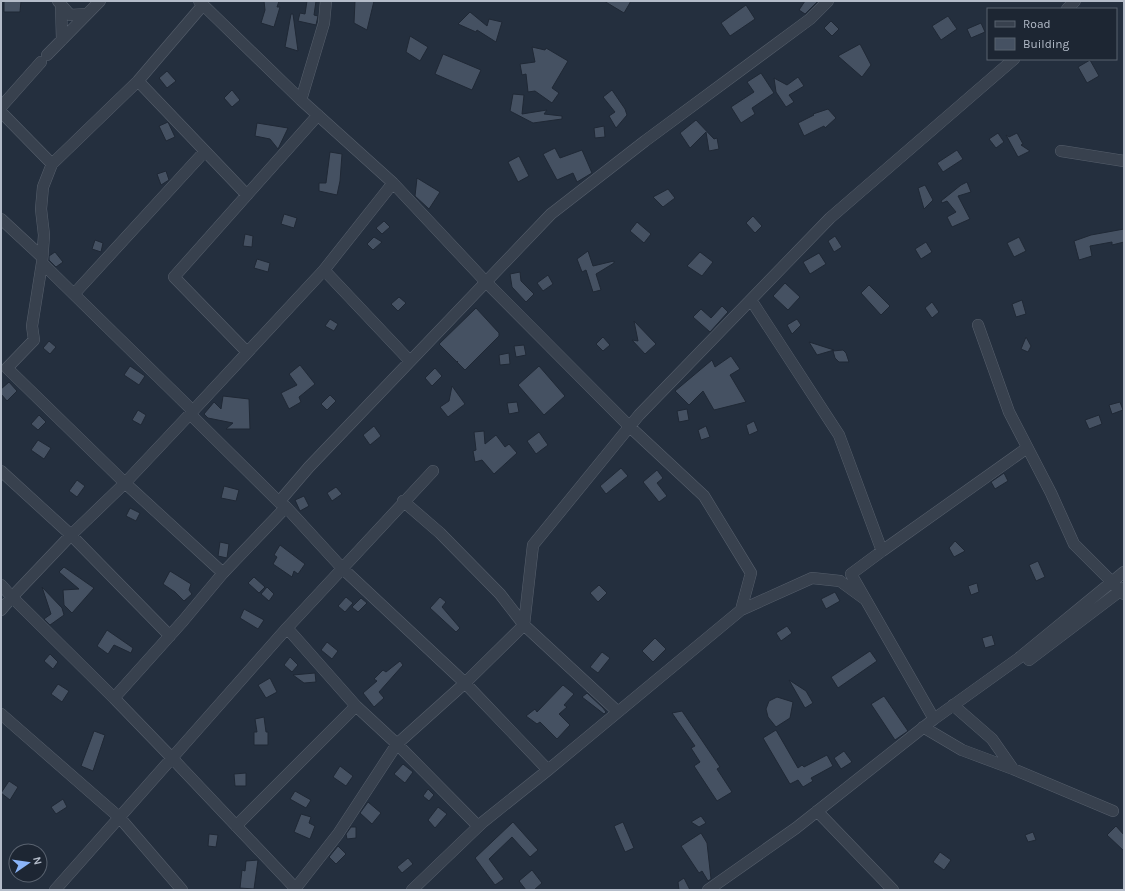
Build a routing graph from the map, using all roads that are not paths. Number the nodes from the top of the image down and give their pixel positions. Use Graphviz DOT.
graph roads {
  1 [pos="100,1"];
  2 [pos="326,1"];
  3 [pos="828,1"];
  4 [pos="59,3"];
  5 [pos="201,3"];
  6 [pos="87,14"];
  7 [pos="62,40"];
  8 [pos="1013,60"];
  9 [pos="138,81"];
  10 [pos="301,100"];
  11 [pos="1,107"];
  12 [pos="1,112"];
  13 [pos="318,115"];
  14 [pos="205,151"];
  15 [pos="1061,151"];
  16 [pos="1124,161"];
  17 [pos="52,164"];
  18 [pos="393,183"];
  19 [pos="247,195"];
  20 [pos="1,220"];
  21 [pos="42,260"];
  22 [pos="324,270"];
  23 [pos="485,281"];
  24 [pos="74,294"];
  25 [pos="751,300"];
  26 [pos="978,325"];
  27 [pos="247,352"];
  28 [pos="410,360"];
  29 [pos="4,372"];
  30 [pos="191,412"];
  31 [pos="630,427"];
  32 [pos="1027,448"];
  33 [pos="1,471"];
  34 [pos="432,471"];
  35 [pos="126,483"];
  36 [pos="403,501"];
  37 [pos="283,504"];
  38 [pos="72,536"];
  39 [pos="882,551"];
  40 [pos="342,568"];
  41 [pos="1124,572"];
  42 [pos="223,573"];
  43 [pos="1,585"];
  44 [pos="1120,589"];
  45 [pos="12,598"];
  46 [pos="866,600"];
  47 [pos="1,610"];
  48 [pos="741,610"];
  49 [pos="524,625"];
  50 [pos="287,628"];
  51 [pos="170,636"];
  52 [pos="465,683"];
  53 [pos="114,698"];
  54 [pos="953,705"];
  55 [pos="356,706"];
  56 [pos="618,712"];
  57 [pos="1,714"];
  58 [pos="934,718"];
  59 [pos="923,728"];
  60 [pos="398,744"];
  61 [pos="172,758"];
  62 [pos="1013,769"];
  63 [pos="548,770"];
  64 [pos="817,811"];
  65 [pos="1112,811"];
  66 [pos="120,818"];
  67 [pos="236,826"];
  68 [pos="478,826"];
  69 [pos="296,889"];
  70 [pos="55,890"];
  71 [pos="182,890"];
  72 [pos="412,890"];
  73 [pos="708,890"];
  74 [pos="893,890"];
  1 -- 6 [label="street"];
  2 -- 10 [label="street"];
  3 -- 23 [label="street"];
  4 -- 6 [label="street"];
  4 -- 7 [label="street"];
  5 -- 9 [label="street"];
  5 -- 10 [label="street"];
  6 -- 7 [label="street"];
  7 -- 11 [label="street"];
  8 -- 25 [label="street"];
  9 -- 14 [label="street"];
  9 -- 17 [label="street"];
  10 -- 13 [label="street"];
  12 -- 17 [label="street"];
  13 -- 18 [label="street"];
  13 -- 19 [label="street"];
  14 -- 19 [label="street"];
  14 -- 24 [label="street"];
  15 -- 16 [label="street"];
  17 -- 21 [label="street"];
  18 -- 22 [label="street"];
  18 -- 23 [label="street"];
  19 -- 27 [label="street"];
  20 -- 21 [label="street"];
  21 -- 24 [label="street"];
  21 -- 29 [label="street"];
  22 -- 27 [label="street"];
  22 -- 28 [label="street"];
  23 -- 28 [label="street"];
  23 -- 31 [label="street"];
  24 -- 30 [label="street"];
  25 -- 31 [label="street"];
  25 -- 39 [label="street"];
  26 -- 32 [label="street"];
  27 -- 30 [label="street"];
  28 -- 37 [label="street"];
  29 -- 35 [label="street"];
  30 -- 35 [label="street"];
  30 -- 37 [label="street"];
  31 -- 48 [label="street"];
  31 -- 49 [label="street"];
  32 -- 39 [label="street"];
  32 -- 44 [label="street"];
  33 -- 38 [label="street"];
  34 -- 36 [label="street"];
  35 -- 38 [label="street"];
  35 -- 42 [label="street"];
  36 -- 40 [label="street"];
  36 -- 49 [label="street"];
  37 -- 40 [label="street"];
  37 -- 42 [label="street"];
  38 -- 45 [label="street"];
  38 -- 51 [label="street"];
  39 -- 46 [label="street"];
  40 -- 50 [label="street"];
  40 -- 52 [label="street"];
  41 -- 44 [label="street"];
  42 -- 51 [label="street"];
  43 -- 45 [label="street"];
  44 -- 54 [label="street"];
  45 -- 47 [label="street"];
  45 -- 53 [label="street"];
  46 -- 48 [label="street"];
  46 -- 58 [label="street"];
  48 -- 56 [label="street"];
  49 -- 52 [label="street"];
  49 -- 56 [label="street"];
  50 -- 55 [label="street"];
  50 -- 61 [label="street"];
  51 -- 53 [label="street"];
  52 -- 60 [label="street"];
  52 -- 63 [label="street"];
  53 -- 61 [label="street"];
  54 -- 58 [label="street"];
  54 -- 62 [label="street"];
  55 -- 60 [label="street"];
  55 -- 67 [label="street"];
  56 -- 63 [label="street"];
  57 -- 66 [label="street"];
  58 -- 59 [label="street"];
  59 -- 62 [label="street"];
  59 -- 64 [label="street"];
  60 -- 68 [label="street"];
  60 -- 69 [label="street"];
  61 -- 66 [label="street"];
  61 -- 67 [label="street"];
  62 -- 65 [label="street"];
  63 -- 68 [label="street"];
  64 -- 73 [label="street"];
  64 -- 74 [label="street"];
  66 -- 70 [label="street"];
  66 -- 71 [label="street"];
  67 -- 69 [label="street"];
  68 -- 72 [label="street"];
}
